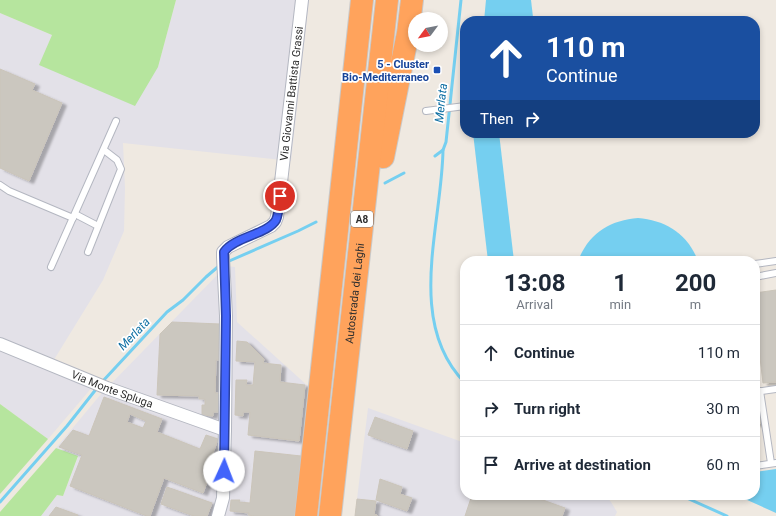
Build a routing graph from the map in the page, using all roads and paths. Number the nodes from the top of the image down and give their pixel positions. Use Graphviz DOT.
graph roads {
  1 [pos="302,0"];
  2 [pos="348,0"];
  3 [pos="362,0"];
  4 [pos="387,0"];
  5 [pos="412,0"];
  6 [pos="460,107"];
  7 [pos="426,111"];
  8 [pos="116,121"];
  9 [pos="104,150"];
  10 [pos="0,186"];
  11 [pos="74,216"];
  12 [pos="98,226"];
  13 [pos="88,252"];
  14 [pos="776,261"];
  15 [pos="760,263"];
  16 [pos="51,267"];
  17 [pos="776,273"];
  18 [pos="760,276"];
  19 [pos="327,320"];
  20 [pos="0,344"];
  21 [pos="776,389"];
  22 [pos="760,391"];
  23 [pos="760,401"];
  24 [pos="225,430"];
  25 [pos="338,438"];
  26 [pos="773,463"];
  27 [pos="760,465"];
  28 [pos="218,516"];
  29 [pos="306,516"];
  30 [pos="330,516"];
  1 -- 24 [label="street, Via Giovanni Battista Grassi"];
  2 -- 19 [label="highway"];
  3 -- 19 [label="highway, A8"];
  4 -- 25 [label="highway, Autostrada dei Laghi / A8"];
  5 -- 25 [label="highway"];
  6 -- 7 [label="lane"];
  8 -- 9 [label="lane"];
  9 -- 11 [label="lane"];
  9 -- 12 [label="lane"];
  10 -- 11 [label="lane"];
  11 -- 12 [label="lane"];
  11 -- 16 [label="lane"];
  12 -- 13 [label="lane"];
  14 -- 15 [label="lane"];
  17 -- 18 [label="lane"];
  19 -- 29 [label="highway, A8"];
  20 -- 24 [label="street, Via Monte Spluga"];
  21 -- 22 [label="lane"];
  23 -- 26 [label="lane"];
  24 -- 28 [label="street, Via Giovanni Battista Grassi"];
  25 -- 30 [label="highway, Autostrada dei Laghi / A8"];
  26 -- 27 [label="lane"];
}
